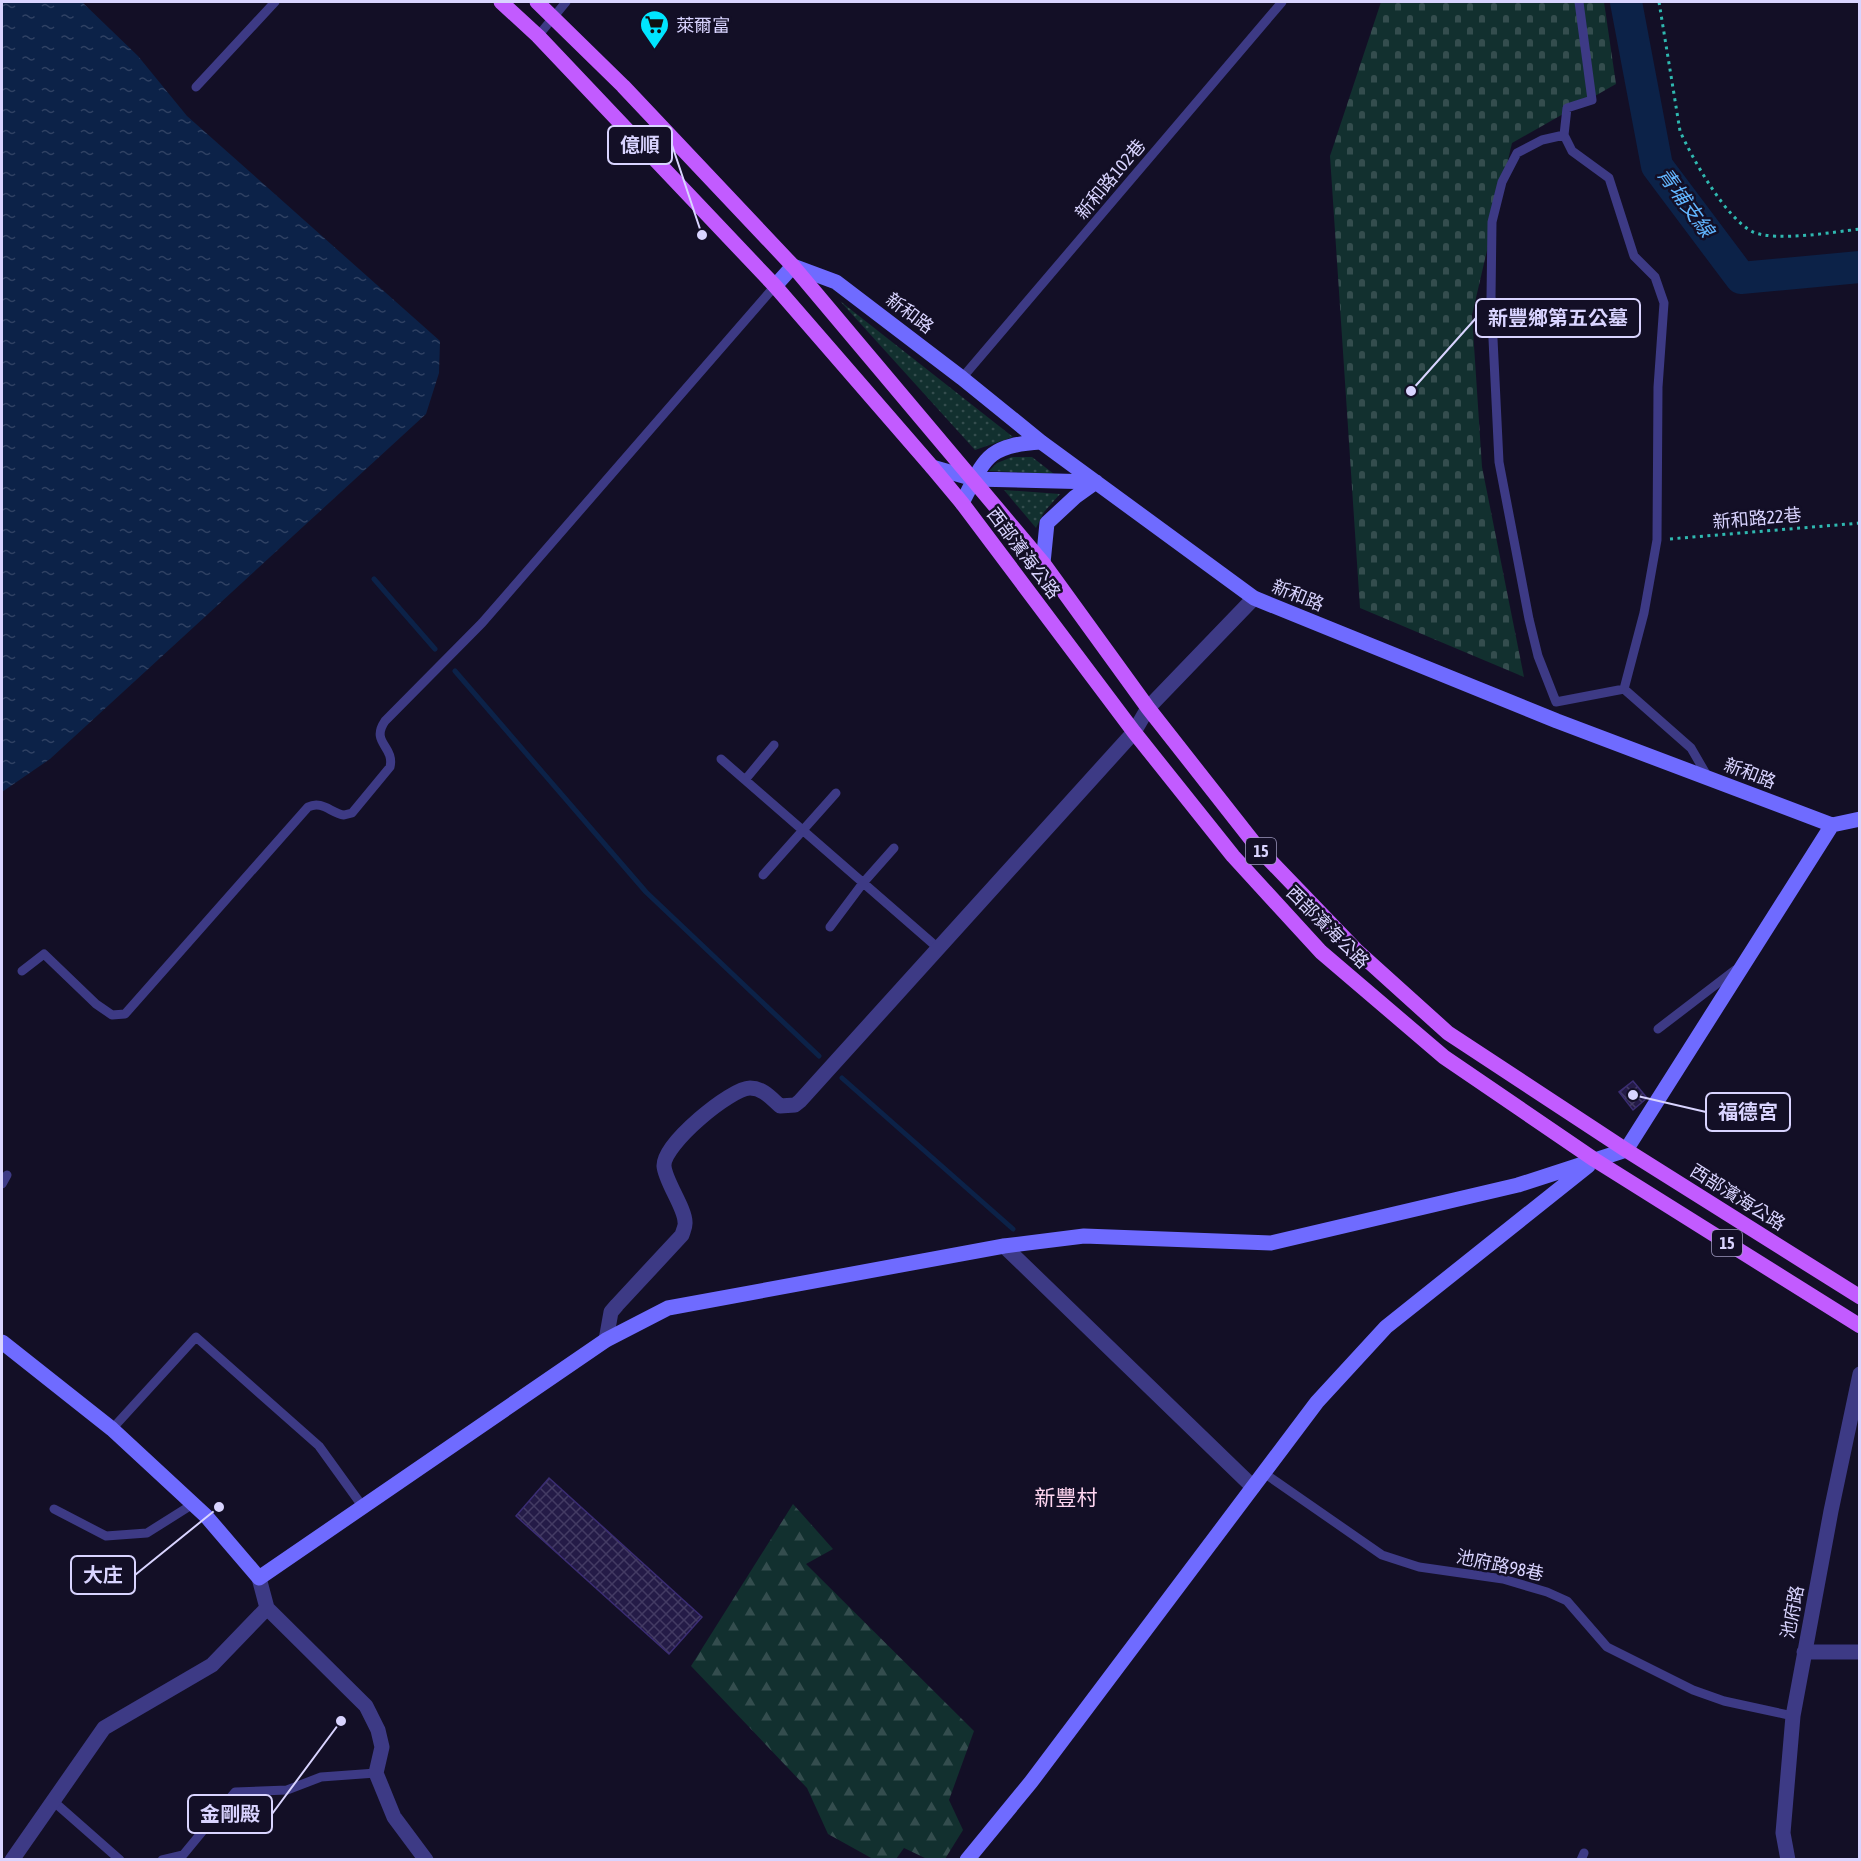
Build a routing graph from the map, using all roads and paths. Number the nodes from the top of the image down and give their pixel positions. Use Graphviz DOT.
graph roads {
  1 [pos="275,2"];
  2 [pos="501,2"];
  3 [pos="537,2"];
  4 [pos="566,2"];
  5 [pos="1282,2"];
  6 [pos="1579,2"];
  7 [pos="1659,2"];
  8 [pos="553,17"];
  9 [pos="538,36"];
  10 [pos="196,87"];
  11 [pos="1564,135"];
  12 [pos="1860,229"];
  13 [pos="793,266"];
  14 [pos="775,286"];
  15 [pos="962,378"];
  16 [pos="1041,442"];
  17 [pos="932,466"];
  18 [pos="974,479"];
  19 [pos="1096,482"];
  20 [pos="962,503"];
  21 [pos="1860,523"];
  22 [pos="1657,540"];
  23 [pos="1043,563"];
  24 [pos="1254,598"];
  25 [pos="1624,689"];
  26 [pos="1556,702"];
  27 [pos="1148,708"];
  28 [pos="1557,721"];
  29 [pos="1134,732"];
  30 [pos="774,745"];
  31 [pos="721,759"];
  32 [pos="1709,779"];
  33 [pos="745,780"];
  34 [pos="836,793"];
  35 [pos="1860,819"];
  36 [pos="1832,825"];
  37 [pos="802,829"];
  38 [pos="894,848"];
  39 [pos="763,875"];
  40 [pos="863,883"];
  41 [pos="830,927"];
  42 [pos="938,948"];
  43 [pos="1744,963"];
  44 [pos="22,971"];
  45 [pos="1658,1029"];
  46 [pos="1626,1150"];
  47 [pos="1595,1160"];
  48 [pos="1004,1246"];
  49 [pos="1860,1297"];
  50 [pos="1860,1326"];
  51 [pos="606,1340"];
  52 [pos="2,1342"];
  53 [pos="1860,1374"];
  54 [pos="112,1429"];
  55 [pos="1264,1473"];
  56 [pos="1253,1487"];
  57 [pos="193,1504"];
  58 [pos="363,1507"];
  59 [pos="54,1509"];
  60 [pos="259,1578"];
  61 [pos="267,1608"];
  62 [pos="1804,1652"];
  63 [pos="1860,1652"];
  64 [pos="1793,1716"];
  65 [pos="376,1773"];
  66 [pos="53,1800"];
  67 [pos="12,1860"];
  68 [pos="120,1860"];
  69 [pos="162,1860"];
  70 [pos="426,1860"];
  71 [pos="967,1860"];
  72 [pos="1788,1860"];
  1 -- 10 [label="lane"];
  2 -- 9 [label="main road, 15"];
  3 -- 8 [label="main road, 新和路 / 15"];
  4 -- 8 [label="lane"];
  5 -- 15 [label="lane, 新和路102巷"];
  6 -- 11 [label="lane"];
  7 -- 12 [label="path"];
  8 -- 9 [label="lane"];
  8 -- 13 [label="main road, 新和路 / 15"];
  9 -- 14 [label="main road, 15"];
  11 -- 22 [label="lane"];
  11 -- 26 [label="lane"];
  13 -- 14 [label="street"];
  13 -- 15 [label="street, 新和路"];
  13 -- 18 [label="main road, 西部濱海公路 / 15"];
  14 -- 17 [label="main road, 西部濱海公路 / 15"];
  14 -- 44 [label="lane"];
  15 -- 16 [label="street, 新和路"];
  16 -- 18 [label="street"];
  16 -- 19 [label="street, 新和路"];
  17 -- 18 [label="street"];
  17 -- 20 [label="main road, 西部濱海公路 / 15"];
  18 -- 19 [label="street"];
  18 -- 20 [label="street"];
  18 -- 23 [label="main road, 西部濱海公路 / 15"];
  19 -- 23 [label="street"];
  19 -- 24 [label="street, 新和路"];
  20 -- 29 [label="main road, 西部濱海公路 / 15"];
  21 -- 22 [label="path, 新和路22巷"];
  22 -- 25 [label="lane"];
  23 -- 27 [label="main road, 西部濱海公路 / 15"];
  24 -- 27 [label="street"];
  24 -- 28 [label="street, 新和路"];
  25 -- 26 [label="lane"];
  25 -- 32 [label="lane"];
  26 -- 28 [label="lane"];
  27 -- 29 [label="street"];
  27 -- 46 [label="main road, 西部濱海公路 / 15"];
  28 -- 32 [label="street, 新和路"];
  29 -- 42 [label="street"];
  29 -- 47 [label="main road, 西部濱海公路 / 15"];
  30 -- 33 [label="lane"];
  31 -- 33 [label="lane"];
  32 -- 36 [label="street, 新和路"];
  33 -- 37 [label="lane"];
  34 -- 37 [label="lane"];
  35 -- 36 [label="street"];
  36 -- 43 [label="street"];
  37 -- 39 [label="lane"];
  37 -- 40 [label="lane"];
  38 -- 40 [label="lane"];
  40 -- 41 [label="lane"];
  40 -- 42 [label="lane"];
  42 -- 51 [label="street"];
  43 -- 45 [label="lane"];
  43 -- 46 [label="street"];
  46 -- 47 [label="street"];
  46 -- 49 [label="main road, 西部濱海公路 / 15"];
  47 -- 48 [label="street"];
  47 -- 50 [label="main road, 西部濱海公路 / 15"];
  47 -- 55 [label="street"];
  48 -- 51 [label="street"];
  48 -- 56 [label="street"];
  51 -- 58 [label="street"];
  52 -- 54 [label="street"];
  53 -- 62 [label="street, 池府路"];
  54 -- 57 [label="street"];
  54 -- 58 [label="lane"];
  55 -- 56 [label="street"];
  55 -- 64 [label="lane, 池府路98巷"];
  56 -- 71 [label="street"];
  57 -- 59 [label="lane"];
  57 -- 60 [label="street"];
  58 -- 60 [label="street"];
  60 -- 61 [label="street"];
  61 -- 65 [label="street"];
  61 -- 66 [label="street"];
  62 -- 63 [label="street"];
  62 -- 64 [label="street, 池府路"];
  64 -- 72 [label="street, 池府路"];
  65 -- 69 [label="lane"];
  65 -- 70 [label="street"];
  66 -- 67 [label="street"];
  66 -- 68 [label="lane"];
}
